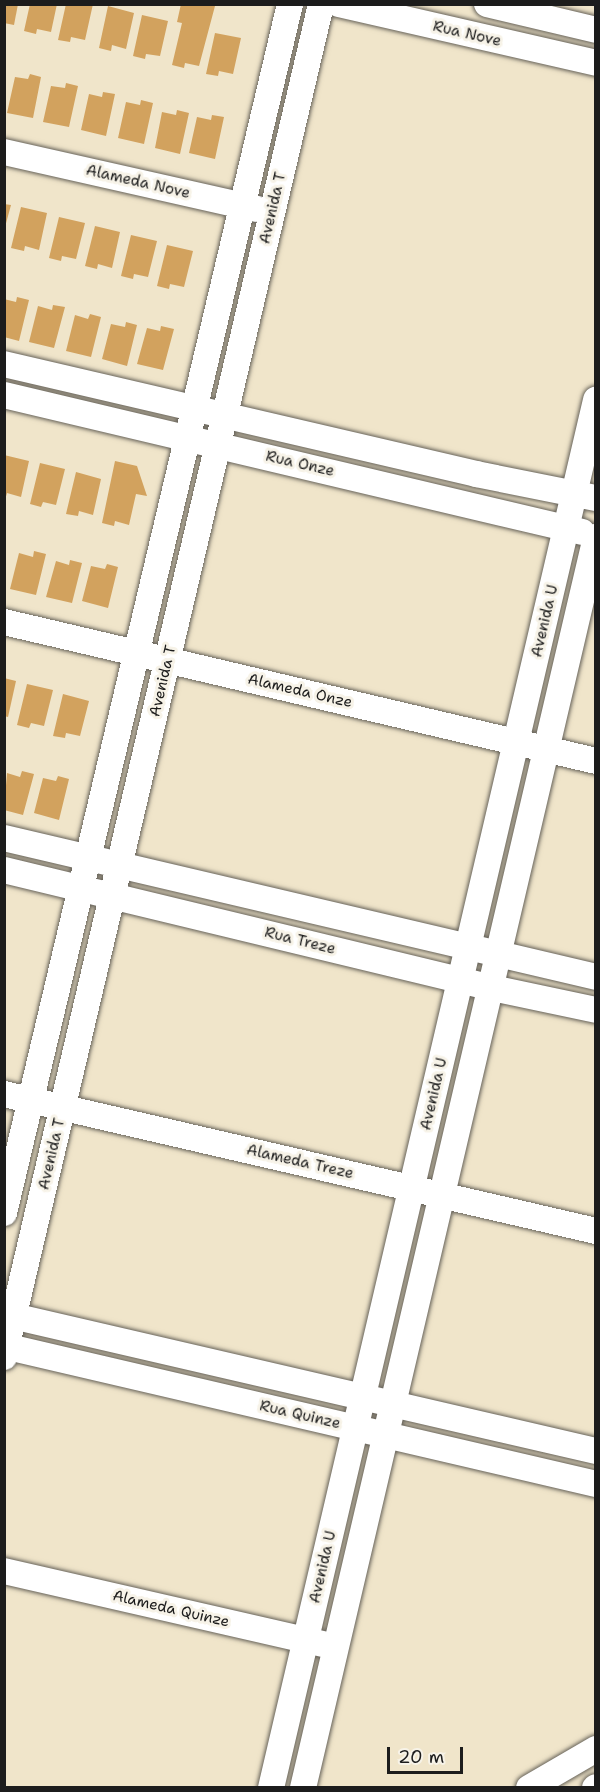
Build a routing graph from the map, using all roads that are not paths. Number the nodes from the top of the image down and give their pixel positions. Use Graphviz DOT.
graph roads {
  1 [pos="290,4"];
  2 [pos="321,4"];
  3 [pos="339,4"];
  4 [pos="487,4"];
  5 [pos="596,30"];
  6 [pos="596,63"];
  7 [pos="4,152"];
  8 [pos="242,205"];
  9 [pos="272,212"];
  10 [pos="4,364"];
  11 [pos="4,395"];
  12 [pos="596,400"];
  13 [pos="194,410"];
  14 [pos="225,415"];
  15 [pos="186,438"];
  16 [pos="219,445"];
  17 [pos="585,496"];
  18 [pos="567,529"];
  19 [pos="596,536"];
  20 [pos="4,622"];
  21 [pos="137,652"];
  22 [pos="168,660"];
  23 [pos="516,742"];
  24 [pos="547,750"];
  25 [pos="596,761"];
  26 [pos="4,838"];
  27 [pos="88,857"];
  28 [pos="120,864"];
  29 [pos="4,870"];
  30 [pos="81,888"];
  31 [pos="112,896"];
  32 [pos="468,946"];
  33 [pos="499,955"];
  34 [pos="596,977"];
  35 [pos="460,980"];
  36 [pos="492,988"];
  37 [pos="596,1010"];
  38 [pos="4,1094"];
  39 [pos="31,1100"];
  40 [pos="63,1107"];
  41 [pos="411,1188"];
  42 [pos="443,1196"];
  43 [pos="4,1214"];
  44 [pos="596,1231"];
  45 [pos="10,1315"];
  46 [pos="5,1350"];
  47 [pos="363,1397"];
  48 [pos="394,1404"];
  49 [pos="356,1428"];
  50 [pos="387,1436"];
  51 [pos="596,1452"];
  52 [pos="596,1484"];
  53 [pos="4,1571"];
  54 [pos="306,1641"];
  55 [pos="337,1647"];
  56 [pos="596,1749"];
  57 [pos="272,1788"];
  58 [pos="303,1788"];
  59 [pos="529,1788"];
  1 -- 8 [label="street, Avenida T"];
  2 -- 9 [label="street, Avenida T"];
  3 -- 6 [label="street, Rua Nove"];
  4 -- 5 [label="street"];
  7 -- 8 [label="street, Alameda Nove"];
  8 -- 9 [label="street, Alameda Nove"];
  8 -- 13 [label="street, Avenida T"];
  9 -- 14 [label="street, Avenida T"];
  10 -- 13 [label="street, Rua Onze"];
  11 -- 15 [label="street, Rua Onze"];
  12 -- 17 [label="street, Avenida U"];
  13 -- 14 [label="street, Rua Onze"];
  13 -- 15 [label="street, Avenida T"];
  14 -- 16 [label="street, Avenida T"];
  14 -- 17 [label="street, Rua Onze"];
  15 -- 16 [label="street, Rua Onze"];
  15 -- 21 [label="street, Avenida T"];
  16 -- 18 [label="street, Rua Onze"];
  16 -- 22 [label="street, Avenida T"];
  17 -- 18 [label="street, Avenida U"];
  18 -- 19 [label="street, Rua Onze"];
  18 -- 23 [label="street, Avenida U"];
  19 -- 24 [label="street, Avenida U"];
  20 -- 21 [label="street, Alameda Onze"];
  21 -- 22 [label="street, Alameda Onze"];
  21 -- 27 [label="street, Avenida T"];
  22 -- 23 [label="street, Alameda Onze"];
  22 -- 28 [label="street, Avenida T"];
  23 -- 24 [label="street, Alameda Onze"];
  23 -- 32 [label="street, Avenida U"];
  24 -- 25 [label="street, Alameda Onze"];
  24 -- 33 [label="street, Avenida U"];
  26 -- 27 [label="street"];
  27 -- 28 [label="street"];
  27 -- 30 [label="street, Avenida T"];
  28 -- 31 [label="street, Avenida T"];
  28 -- 32 [label="street"];
  29 -- 30 [label="street, Rua Treze"];
  30 -- 31 [label="street, Rua Treze"];
  30 -- 39 [label="street, Avenida T"];
  31 -- 35 [label="street, Rua Treze"];
  31 -- 40 [label="street, Avenida T"];
  32 -- 33 [label="street"];
  32 -- 35 [label="street, Avenida U"];
  33 -- 34 [label="street"];
  33 -- 36 [label="street, Avenida U"];
  35 -- 36 [label="street, Rua Treze"];
  35 -- 41 [label="street, Avenida U"];
  36 -- 37 [label="street, Rua Treze"];
  36 -- 42 [label="street, Avenida U"];
  38 -- 39 [label="street, Alameda Treze"];
  39 -- 40 [label="street, Alameda Treze"];
  39 -- 43 [label="street, Avenida T"];
  40 -- 41 [label="street, Alameda Treze"];
  40 -- 45 [label="street, Avenida T"];
  41 -- 42 [label="street, Alameda Treze"];
  41 -- 47 [label="street, Avenida U"];
  42 -- 44 [label="street, Alameda Treze"];
  42 -- 48 [label="street, Avenida U"];
  45 -- 46 [label="street, Avenida T"];
  45 -- 47 [label="street"];
  46 -- 49 [label="street, Rua Quinze"];
  47 -- 48 [label="street"];
  47 -- 49 [label="street, Avenida U"];
  48 -- 50 [label="street, Avenida U"];
  48 -- 51 [label="street"];
  49 -- 50 [label="street, Rua Quinze"];
  49 -- 54 [label="street, Avenida U"];
  50 -- 52 [label="street, Rua Quinze"];
  50 -- 55 [label="street, Avenida U"];
  53 -- 54 [label="street, Alameda Quinze"];
  54 -- 55 [label="street, Alameda Quinze"];
  54 -- 57 [label="street, Avenida U"];
  55 -- 58 [label="street, Avenida U"];
  56 -- 59 [label="street"];
}
